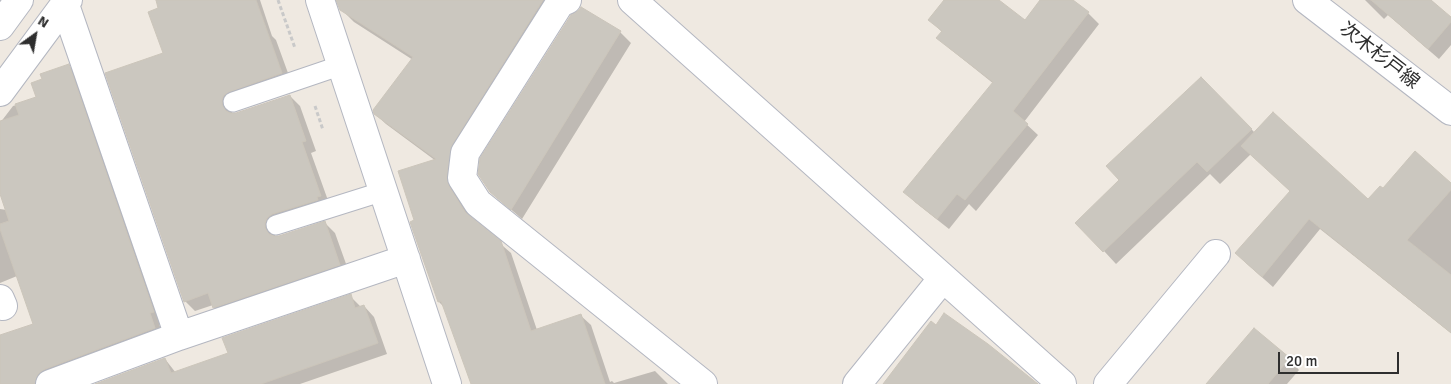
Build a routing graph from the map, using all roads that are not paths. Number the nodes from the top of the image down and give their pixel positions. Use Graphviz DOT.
graph roads {
  1 [pos="19,0"];
  2 [pos="320,0"];
  3 [pos="567,0"];
  4 [pos="632,0"];
  5 [pos="1307,0"];
  6 [pos="66,2"];
  7 [pos="0,26"];
  8 [pos="342,65"];
  9 [pos="0,92"];
  10 [pos="233,102"];
  11 [pos="1449,105"];
  12 [pos="384,191"];
  13 [pos="276,225"];
  14 [pos="1216,254"];
  15 [pos="406,259"];
  16 [pos="943,278"];
  17 [pos="179,336"];
  18 [pos="50,384"];
  19 [pos="447,384"];
  20 [pos="704,384"];
  21 [pos="857,384"];
  22 [pos="1062,384"];
  23 [pos="1108,384"];
  1 -- 7 [label="street"];
  2 -- 8 [label="street"];
  3 -- 20 [label="street"];
  4 -- 16 [label="street"];
  5 -- 11 [label="street, 次木杉戸線"];
  6 -- 9 [label="street"];
  6 -- 17 [label="street"];
  8 -- 10 [label="lane"];
  8 -- 12 [label="street"];
  12 -- 13 [label="lane"];
  12 -- 15 [label="street"];
  14 -- 23 [label="street"];
  15 -- 17 [label="street"];
  15 -- 19 [label="street"];
  16 -- 21 [label="street"];
  16 -- 22 [label="street"];
  17 -- 18 [label="street"];
}
